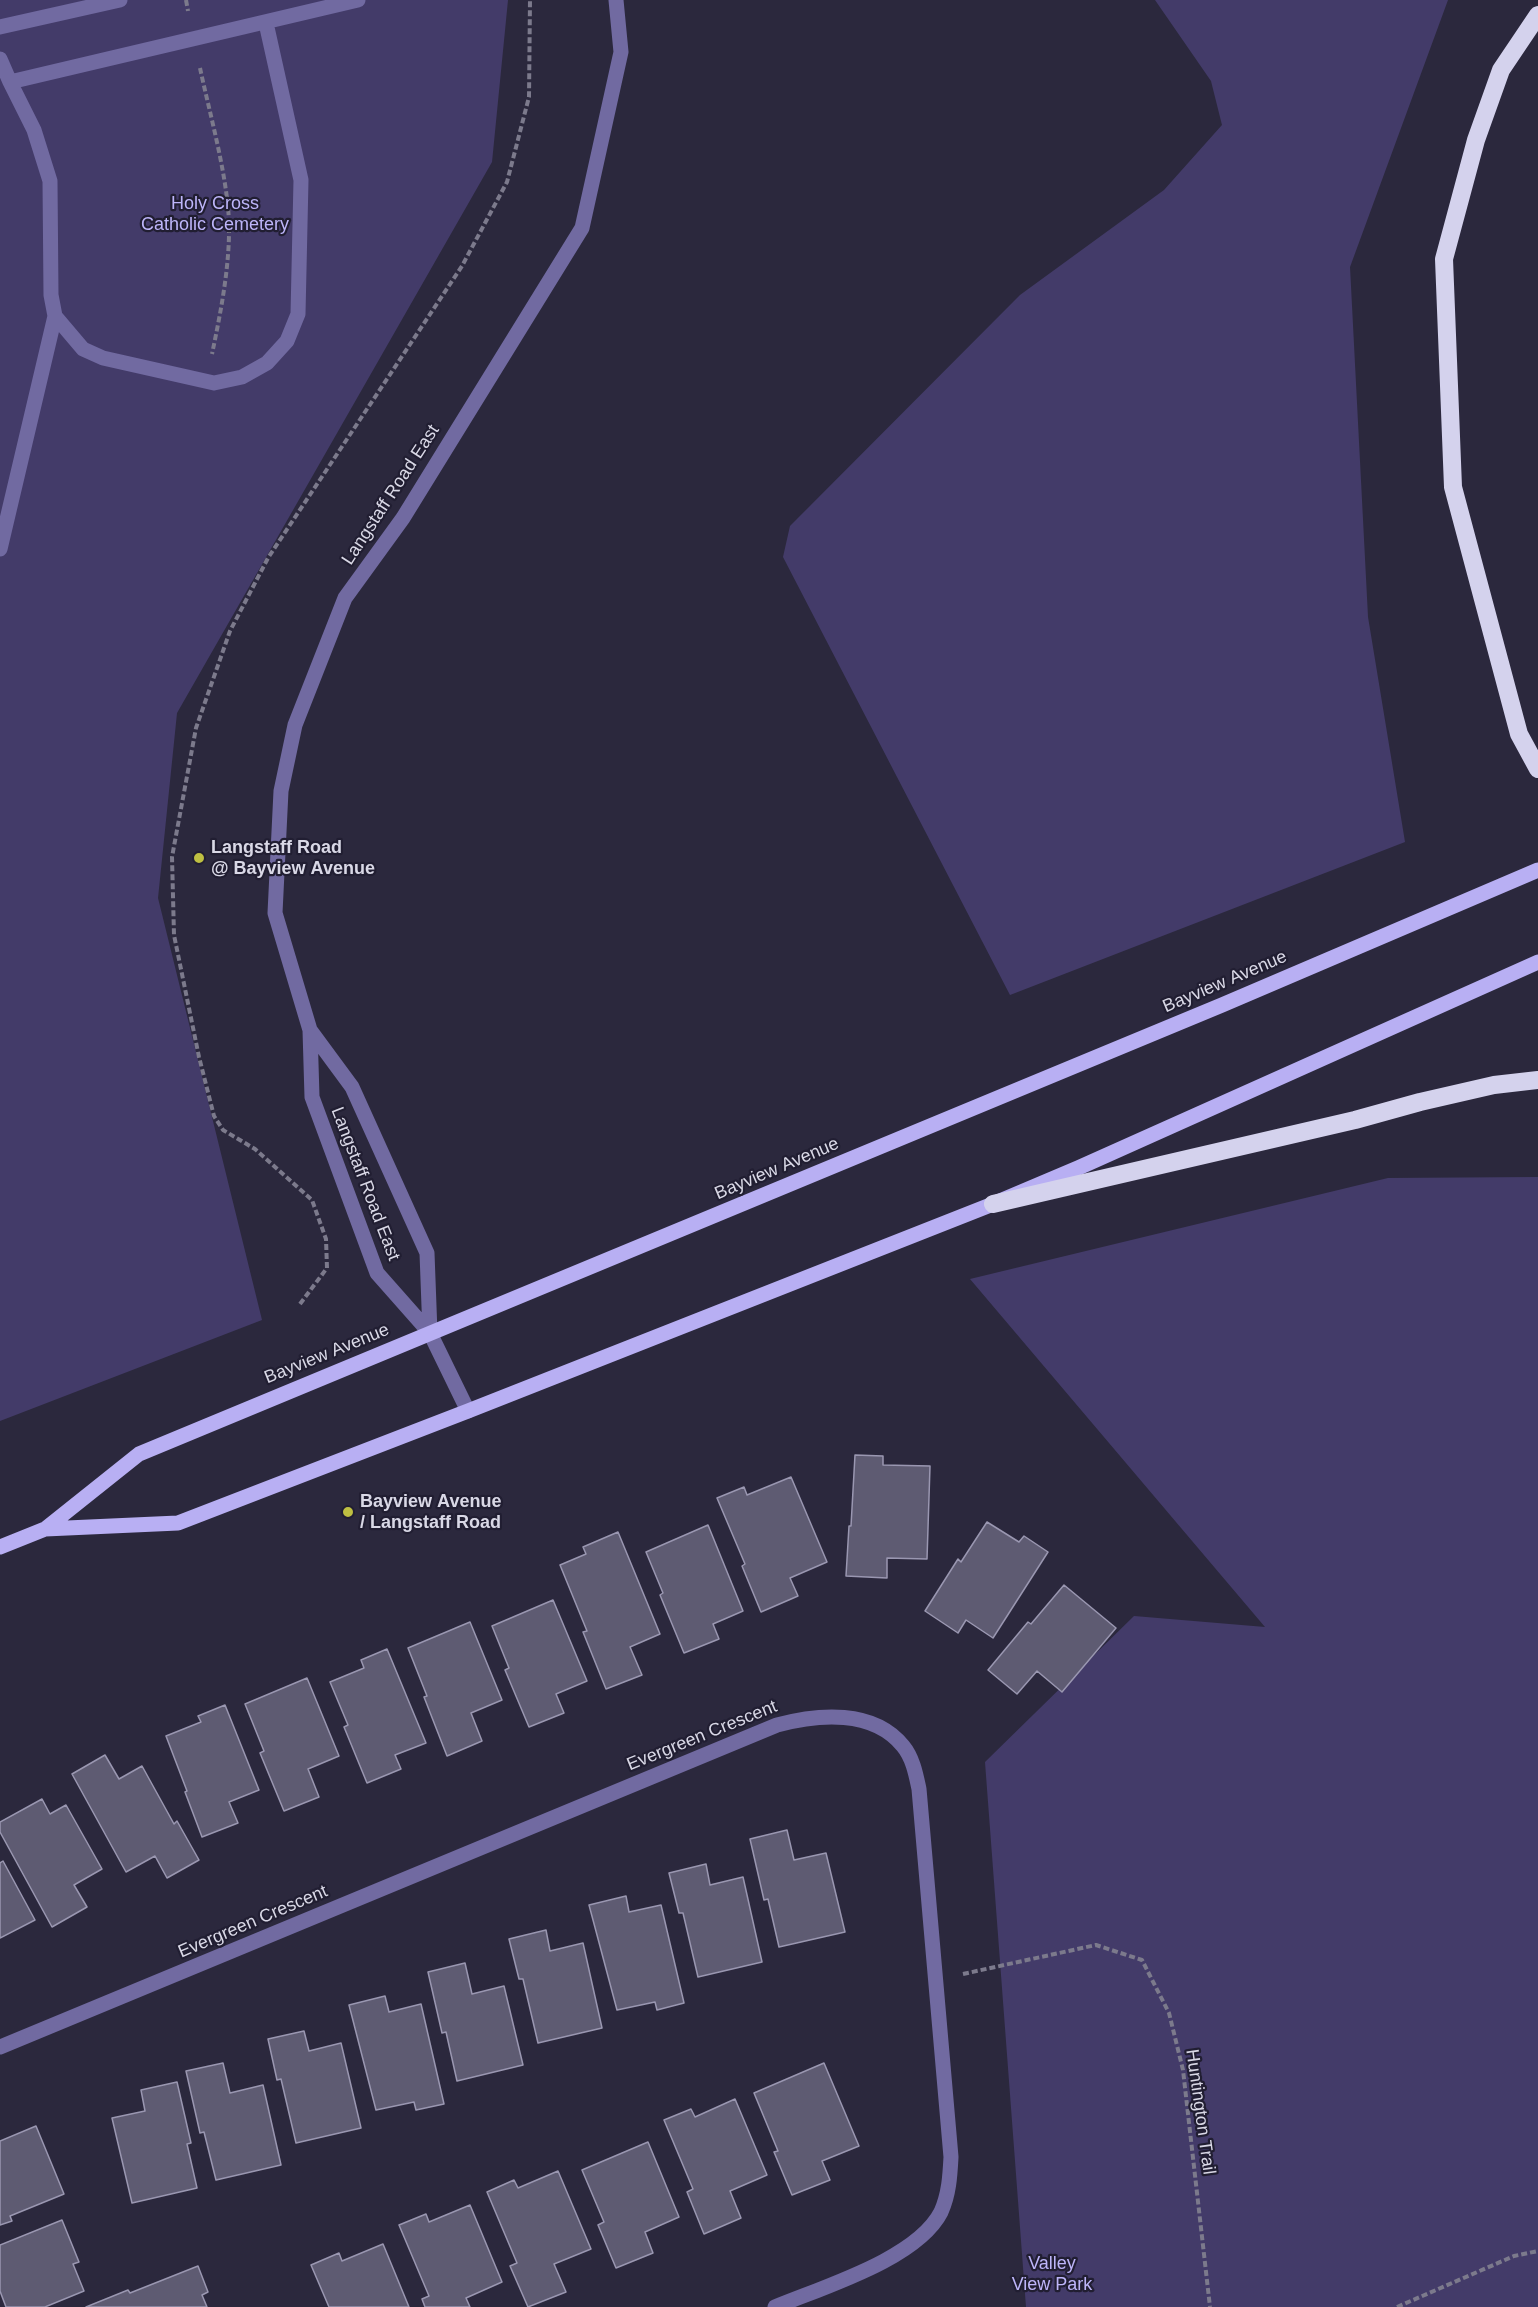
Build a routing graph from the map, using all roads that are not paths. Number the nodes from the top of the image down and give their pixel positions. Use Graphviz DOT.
graph roads {
  1 [pos="120,0"];
  2 [pos="358,0"];
  3 [pos="616,0"];
  4 [pos="1538,15"];
  5 [pos="266,22"];
  6 [pos="0,27"];
  7 [pos="0,59"];
  8 [pos="10,82"];
  9 [pos="55,316"];
  10 [pos="6,493"];
  11 [pos="0,549"];
  12 [pos="1538,769"];
  13 [pos="1538,870"];
  14 [pos="1538,962"];
  15 [pos="310,1030"];
  16 [pos="1538,1080"];
  17 [pos="993,1204"];
  18 [pos="430,1333"];
  19 [pos="468,1411"];
  20 [pos="45,1529"];
  21 [pos="0,1547"];
  22 [pos="0,2047"];
  23 [pos="775,2307"];
  1 -- 6 [label="street"];
  2 -- 5 [label="street"];
  3 -- 15 [label="street, Langstaff Road East"];
  4 -- 12 [label="highway"];
  5 -- 8 [label="street"];
  5 -- 9 [label="street"];
  7 -- 8 [label="street"];
  8 -- 9 [label="street"];
  9 -- 10 [label="street"];
  10 -- 11 [label="street"];
  13 -- 18 [label="main road, Bayview Avenue"];
  14 -- 17 [label="main road, Bayview Avenue"];
  15 -- 18 [label="street, Langstaff Road East"];
  15 -- 18 [label="street, Langstaff Road East"];
  16 -- 17 [label="highway"];
  17 -- 19 [label="main road, Bayview Avenue"];
  18 -- 19 [label="street, Langstaff Road East"];
  18 -- 20 [label="main road, Bayview Avenue"];
  19 -- 20 [label="main road, Bayview Avenue"];
  20 -- 21 [label="main road, Bayview Avenue"];
  22 -- 23 [label="street, Evergreen Crescent"];
}
